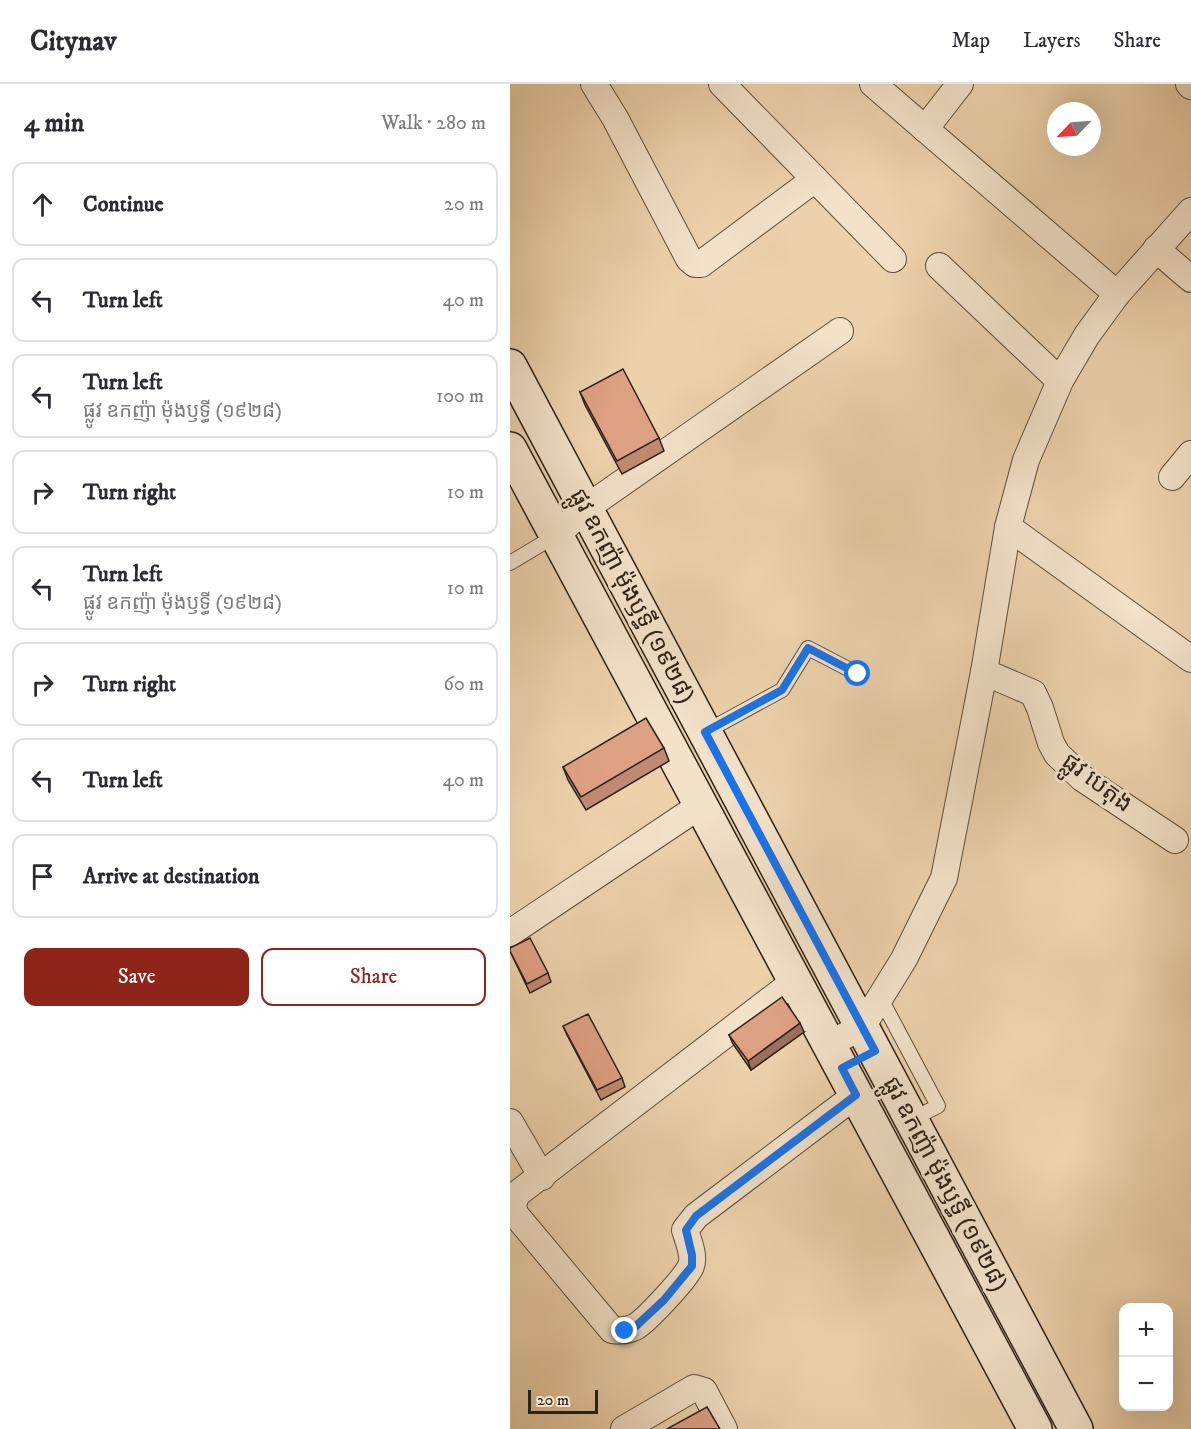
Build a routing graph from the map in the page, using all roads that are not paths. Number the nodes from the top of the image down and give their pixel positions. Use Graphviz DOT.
graph roads {
  1 [pos="722,84"];
  2 [pos="873,84"];
  3 [pos="960,84"];
  4 [pos="601,87"];
  5 [pos="925,129"];
  6 [pos="815,179"];
  7 [pos="1191,211"];
  8 [pos="1155,249"];
  9 [pos="893,259"];
  10 [pos="939,266"];
  11 [pos="1191,279"];
  12 [pos="1117,294"];
  13 [pos="840,331"];
  14 [pos="510,366"];
  15 [pos="1060,381"];
  16 [pos="510,449"];
  17 [pos="1191,454"];
  18 [pos="1172,477"];
  19 [pos="586,508"];
  20 [pos="1008,526"];
  21 [pos="555,536"];
  22 [pos="510,563"];
  23 [pos="1191,659"];
  24 [pos="984,672"];
  25 [pos="858,674"];
  26 [pos="705,732"];
  27 [pos="701,805"];
  28 [pos="1175,840"];
  29 [pos="510,933"];
  30 [pos="795,981"];
  31 [pos="880,997"];
  32 [pos="866,1053"];
  33 [pos="510,1122"];
  34 [pos="542,1177"];
  35 [pos="624,1429"];
  36 [pos="724,1429"];
  37 [pos="1035,1429"];
  38 [pos="1076,1429"];
  1 -- 6 [label="street"];
  2 -- 5 [label="street"];
  3 -- 5 [label="street"];
  4 -- 6 [label="street"];
  5 -- 12 [label="street"];
  6 -- 9 [label="street"];
  7 -- 8 [label="street"];
  8 -- 11 [label="street"];
  8 -- 12 [label="street"];
  10 -- 15 [label="street"];
  12 -- 15 [label="street"];
  13 -- 19 [label="street"];
  14 -- 19 [label="main road, ផ្លូវ ឧកញ៉ា ម៉ុងឫទ្ធី (១៩២៨)"];
  15 -- 20 [label="street"];
  16 -- 21 [label="main road, ផ្លូវ ឧកញ៉ា ម៉ុងឫទ្ធី (១៩២៨)"];
  17 -- 18 [label="street"];
  19 -- 21 [label="street"];
  19 -- 26 [label="main road, ផ្លូវ ឧកញ៉ា ម៉ុងឫទ្ធី (១៩២៨)"];
  20 -- 23 [label="street"];
  20 -- 24 [label="street"];
  21 -- 22 [label="lane"];
  21 -- 27 [label="main road, ផ្លូវ ឧកញ៉ា ម៉ុងឫទ្ធី (១៩២៨)"];
  24 -- 28 [label="street, ផ្លូវ បេតុង"];
  24 -- 31 [label="street"];
  25 -- 26 [label="lane"];
  26 -- 32 [label="main road, ផ្លូវ ឧកញ៉ា ម៉ុងឫទ្ធី (១៩២៨)"];
  27 -- 29 [label="street"];
  27 -- 30 [label="main road, ផ្លូវ ឧកញ៉ា ម៉ុងឫទ្ធី (១៩២៨)"];
  30 -- 32 [label="main road, ផ្លូវ ឧកញ៉ា ម៉ុងឫទ្ធី (១៩២៨)"];
  30 -- 34 [label="street"];
  31 -- 32 [label="street"];
  31 -- 32 [label="lane"];
  32 -- 34 [label="street"];
  32 -- 37 [label="main road, ផ្លូវ ឧកញ៉ា ម៉ុងឫទ្ធី (១៩២៨)"];
  32 -- 38 [label="main road, ផ្លូវ ឧកញ៉ា ម៉ុងឫទ្ធី (១៩២៨)"];
  33 -- 34 [label="street"];
  35 -- 36 [label="street"];
}
